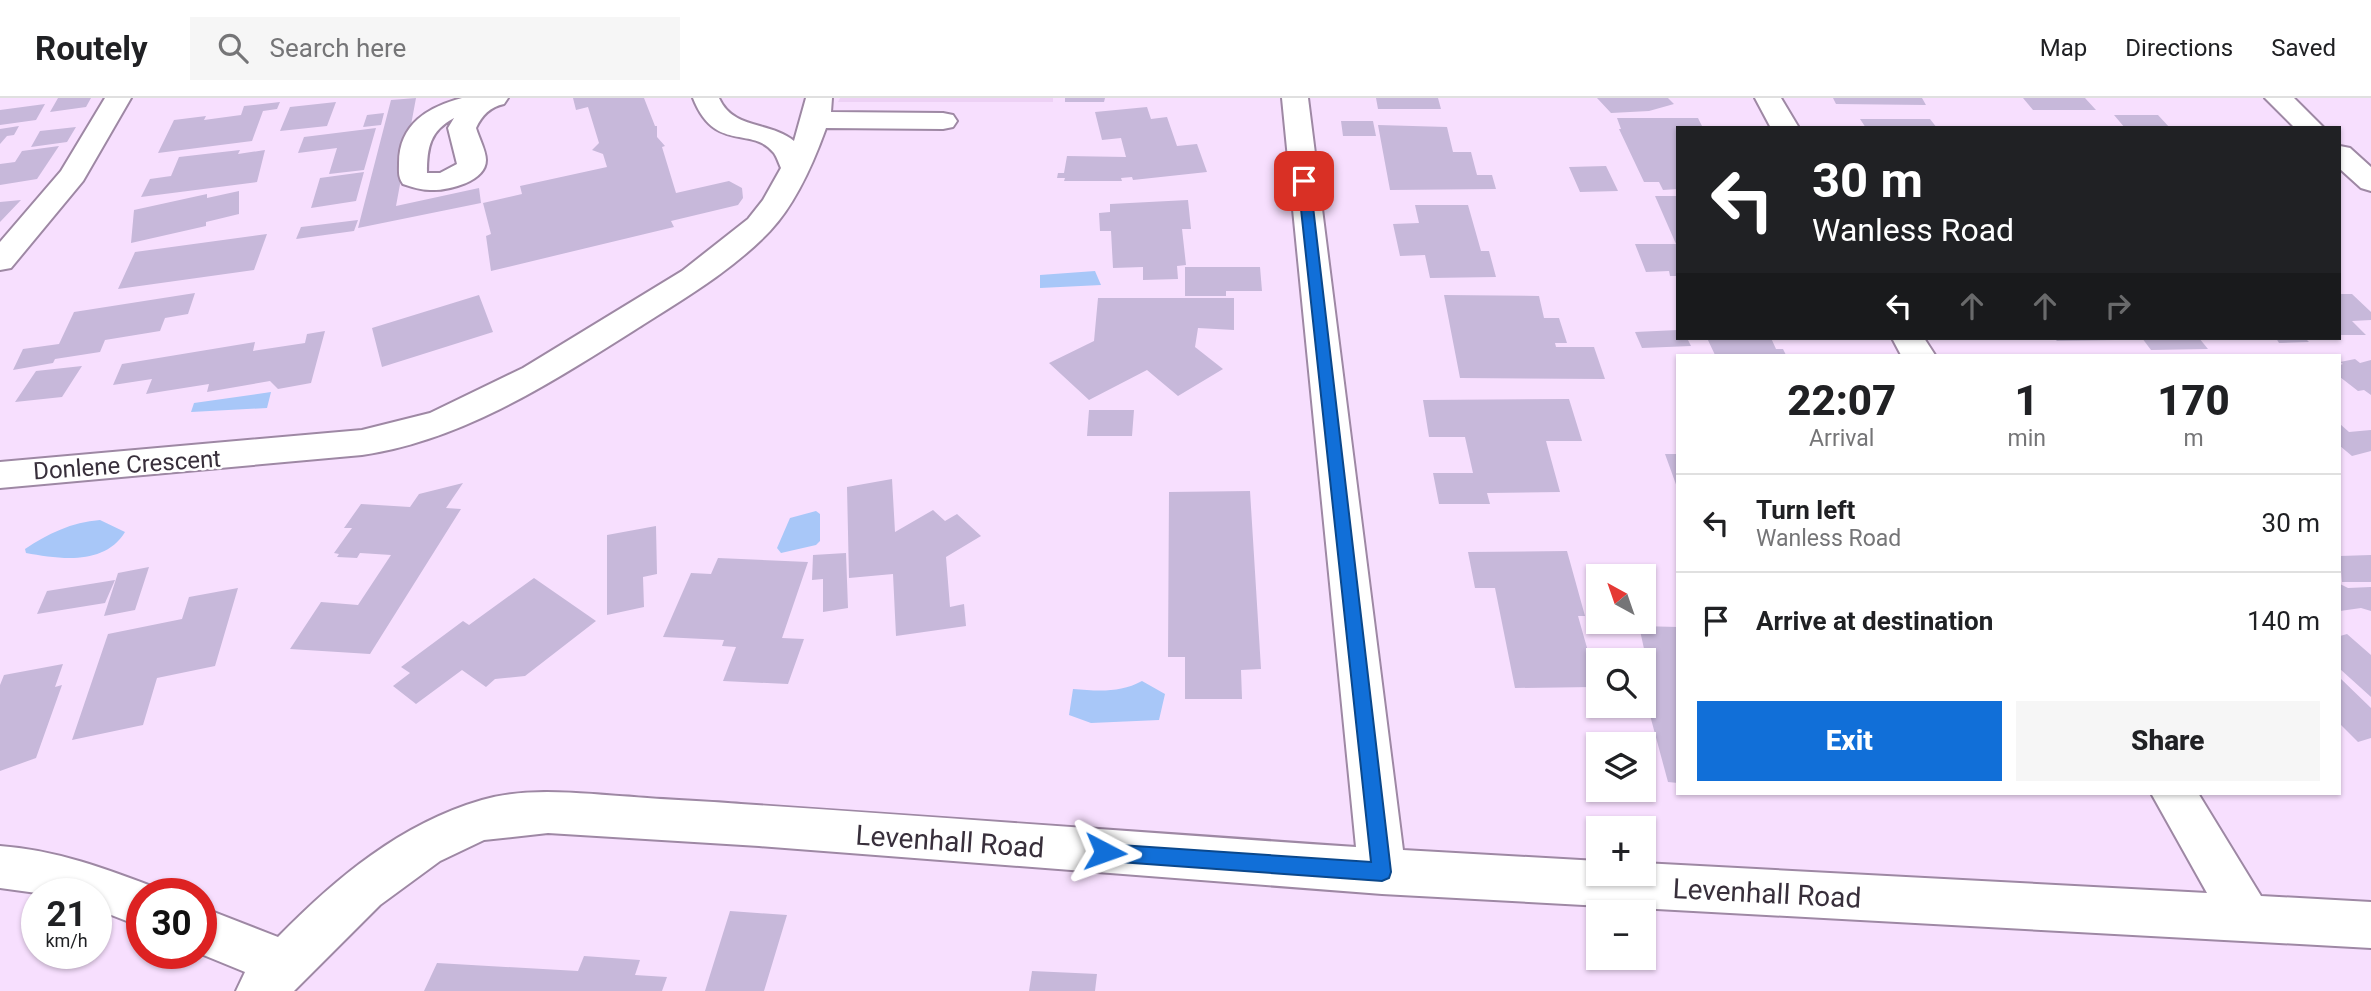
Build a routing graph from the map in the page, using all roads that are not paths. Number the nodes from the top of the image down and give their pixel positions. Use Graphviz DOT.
graph roads {
  1 [pos="118,98"];
  2 [pos="706,98"];
  3 [pos="1295,98"];
  4 [pos="1768,98"];
  5 [pos="2278,98"];
  6 [pos="818,109"];
  7 [pos="943,121"];
  8 [pos="1784,126"];
  9 [pos="2309,126"];
  10 [pos="2341,155"];
  11 [pos="795,168"];
  12 [pos="2371,182"];
  13 [pos="0,261"];
  14 [pos="0,475"];
  15 [pos="2175,795"];
  16 [pos="0,867"];
  17 [pos="1382,872"];
  18 [pos="126,898"];
  19 [pos="2247,918"];
  20 [pos="2371,925"];
  21 [pos="217,940"];
  22 [pos="273,977"];
  1 -- 13 [label="street"];
  2 -- 11 [label="street"];
  3 -- 17 [label="street"];
  4 -- 8 [label="street"];
  5 -- 9 [label="street"];
  6 -- 7 [label="street"];
  6 -- 11 [label="street, Donlene Crescent"];
  10 -- 12 [label="street"];
  11 -- 14 [label="street, Donlene Crescent"];
  15 -- 19 [label="street"];
  16 -- 18 [label="street"];
  17 -- 19 [label="street, Levenhall Road"];
  17 -- 22 [label="street, Levenhall Road"];
  19 -- 20 [label="street, Levenhall Road"];
  21 -- 22 [label="street"];
}
